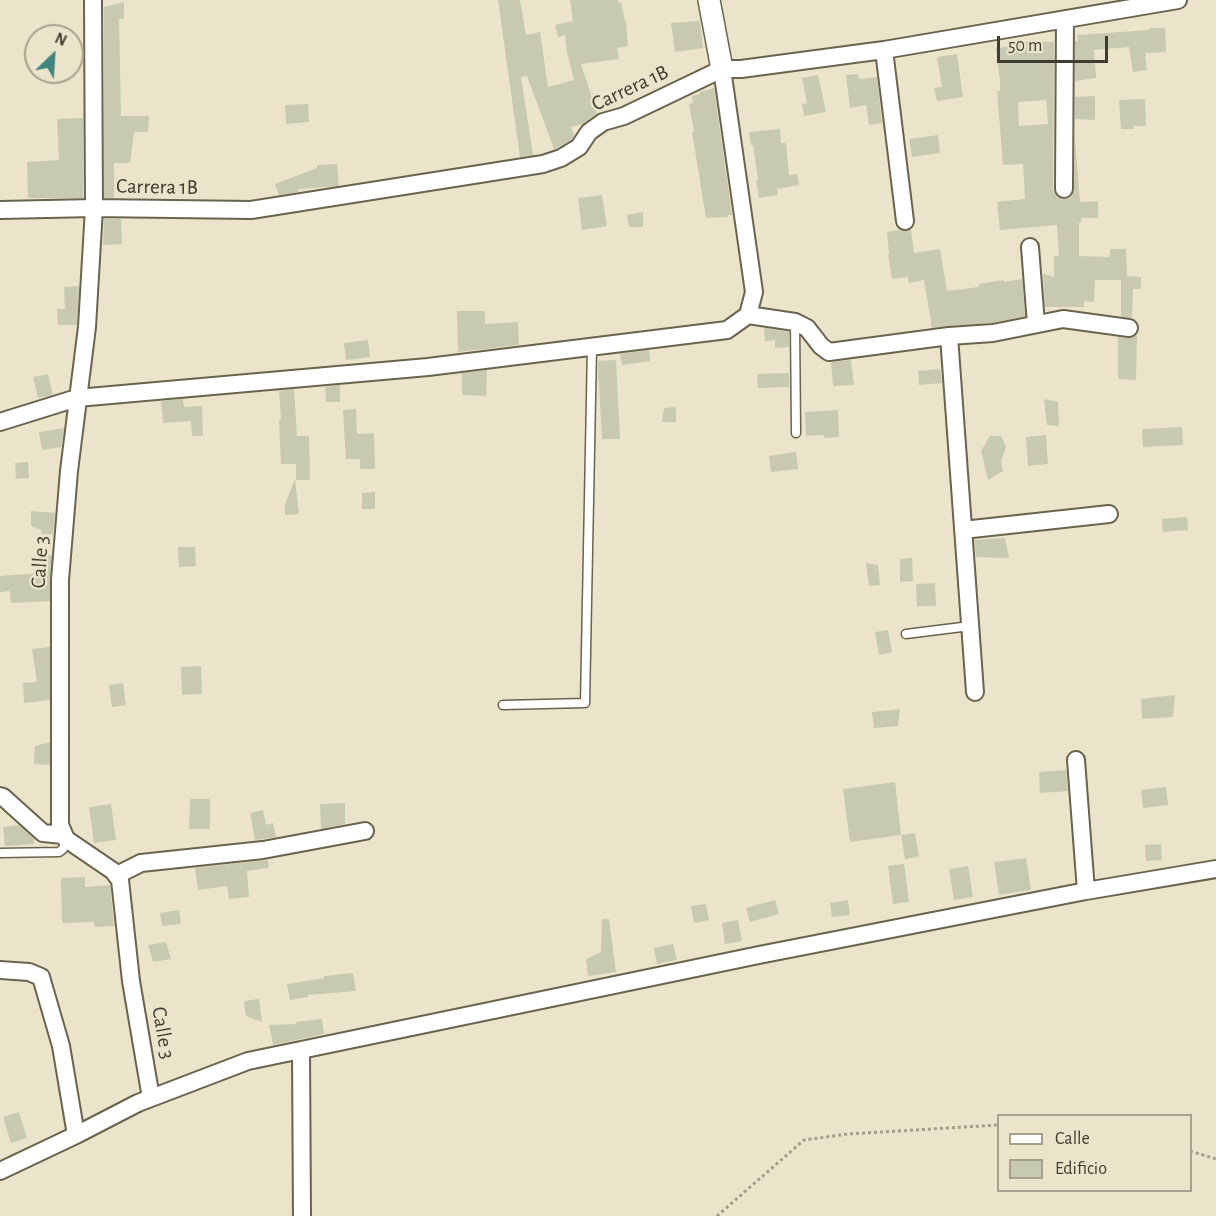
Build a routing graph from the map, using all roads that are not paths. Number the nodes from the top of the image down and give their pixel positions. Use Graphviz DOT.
graph roads {
  1 [pos="93,0"];
  2 [pos="709,0"];
  3 [pos="1178,0"];
  4 [pos="1065,19"];
  5 [pos="884,50"];
  6 [pos="722,69"];
  7 [pos="1064,189"];
  8 [pos="94,208"];
  9 [pos="0,210"];
  10 [pos="904,221"];
  11 [pos="1030,248"];
  12 [pos="748,315"];
  13 [pos="795,322"];
  14 [pos="1036,324"];
  15 [pos="1129,328"];
  16 [pos="949,336"];
  17 [pos="591,347"];
  18 [pos="77,398"];
  19 [pos="0,422"];
  20 [pos="796,432"];
  21 [pos="1109,514"];
  22 [pos="963,530"];
  23 [pos="970,626"];
  24 [pos="906,634"];
  25 [pos="975,692"];
  26 [pos="503,705"];
  27 [pos="1076,760"];
  28 [pos="0,796"];
  29 [pos="365,831"];
  30 [pos="65,837"];
  31 [pos="0,853"];
  32 [pos="1216,869"];
  33 [pos="117,875"];
  34 [pos="1086,891"];
  35 [pos="0,970"];
  36 [pos="301,1050"];
  37 [pos="151,1098"];
  38 [pos="76,1135"];
  39 [pos="0,1171"];
  40 [pos="302,1216"];
  1 -- 8 [label="street, Calle 3"];
  2 -- 6 [label="street"];
  3 -- 4 [label="street, Carrera 1B"];
  4 -- 5 [label="street, Carrera 1B"];
  4 -- 7 [label="street"];
  5 -- 6 [label="street, Carrera 1B"];
  5 -- 10 [label="street"];
  6 -- 8 [label="street, Carrera 1B"];
  6 -- 12 [label="street"];
  8 -- 9 [label="street, Carrera 1B"];
  8 -- 18 [label="street, Calle 3"];
  11 -- 14 [label="street"];
  12 -- 13 [label="street"];
  12 -- 17 [label="street"];
  13 -- 16 [label="street"];
  13 -- 20 [label="lane"];
  14 -- 15 [label="street"];
  14 -- 16 [label="street"];
  16 -- 22 [label="street"];
  17 -- 18 [label="street"];
  17 -- 26 [label="lane"];
  18 -- 19 [label="street"];
  18 -- 30 [label="street, Calle 3"];
  21 -- 22 [label="street"];
  22 -- 23 [label="street"];
  23 -- 24 [label="lane"];
  23 -- 25 [label="street"];
  27 -- 34 [label="street"];
  28 -- 30 [label="street"];
  29 -- 33 [label="street"];
  30 -- 31 [label="lane"];
  30 -- 33 [label="street"];
  32 -- 34 [label="street"];
  33 -- 37 [label="street, Calle 3"];
  34 -- 36 [label="street"];
  35 -- 38 [label="street"];
  36 -- 37 [label="street"];
  36 -- 40 [label="street"];
  37 -- 38 [label="street"];
  38 -- 39 [label="street"];
}
